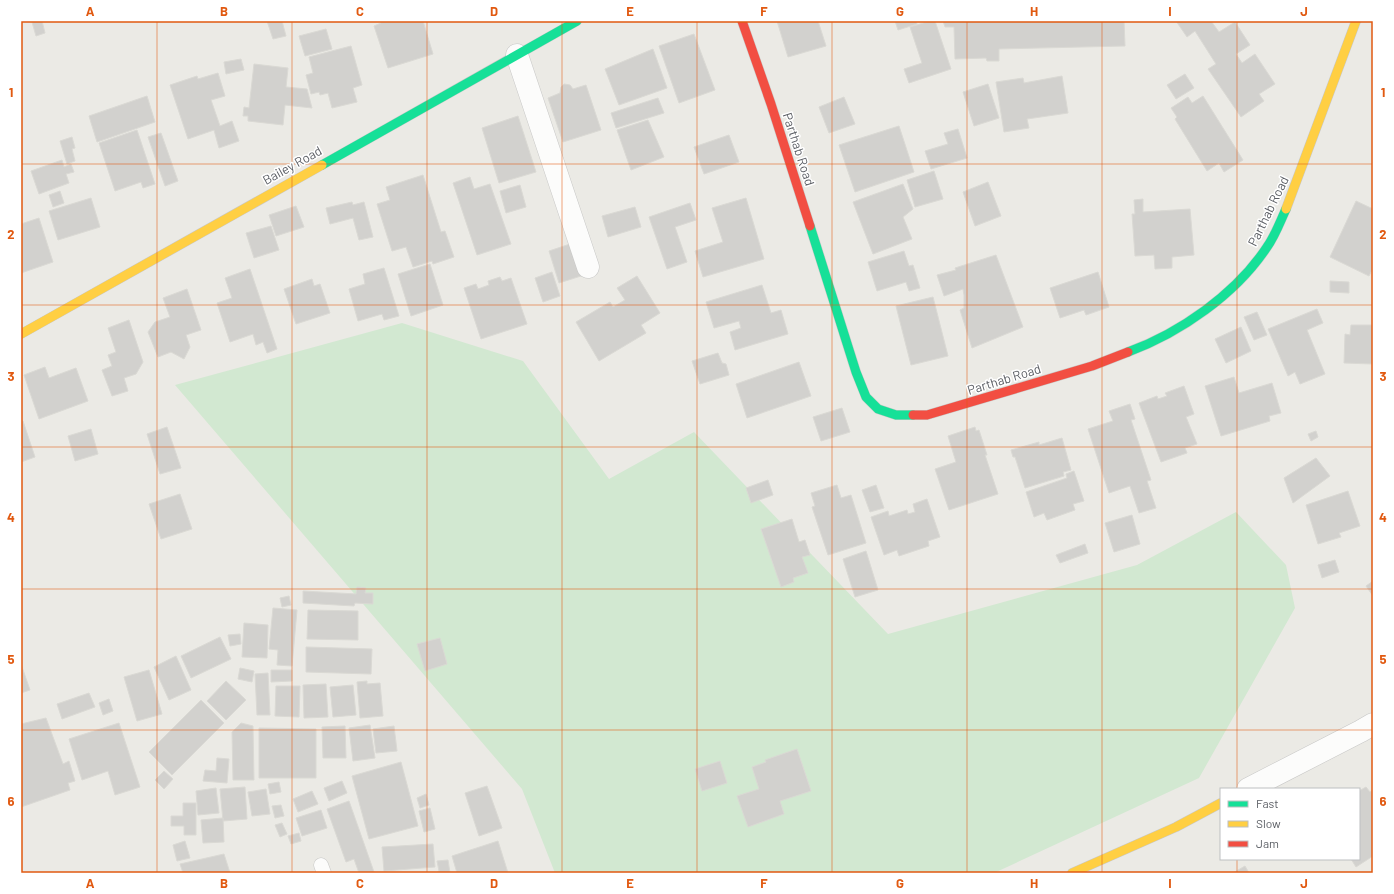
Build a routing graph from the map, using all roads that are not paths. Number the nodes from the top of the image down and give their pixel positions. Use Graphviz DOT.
graph roads {
  1 [pos="577,21"];
  2 [pos="742,21"];
  3 [pos="1356,21"];
  4 [pos="517,55"];
  5 [pos="588,267"];
  6 [pos="21,334"];
  7 [pos="1373,724"];
  8 [pos="1250,788"];
  9 [pos="1220,804"];
  10 [pos="1072,873"];
  1 -- 4 [label="street, Bailey Road"];
  2 -- 3 [label="street, Parthab Road"];
  4 -- 5 [label="street"];
  4 -- 6 [label="street, Bailey Road"];
  7 -- 8 [label="street"];
  9 -- 10 [label="street"];
}
